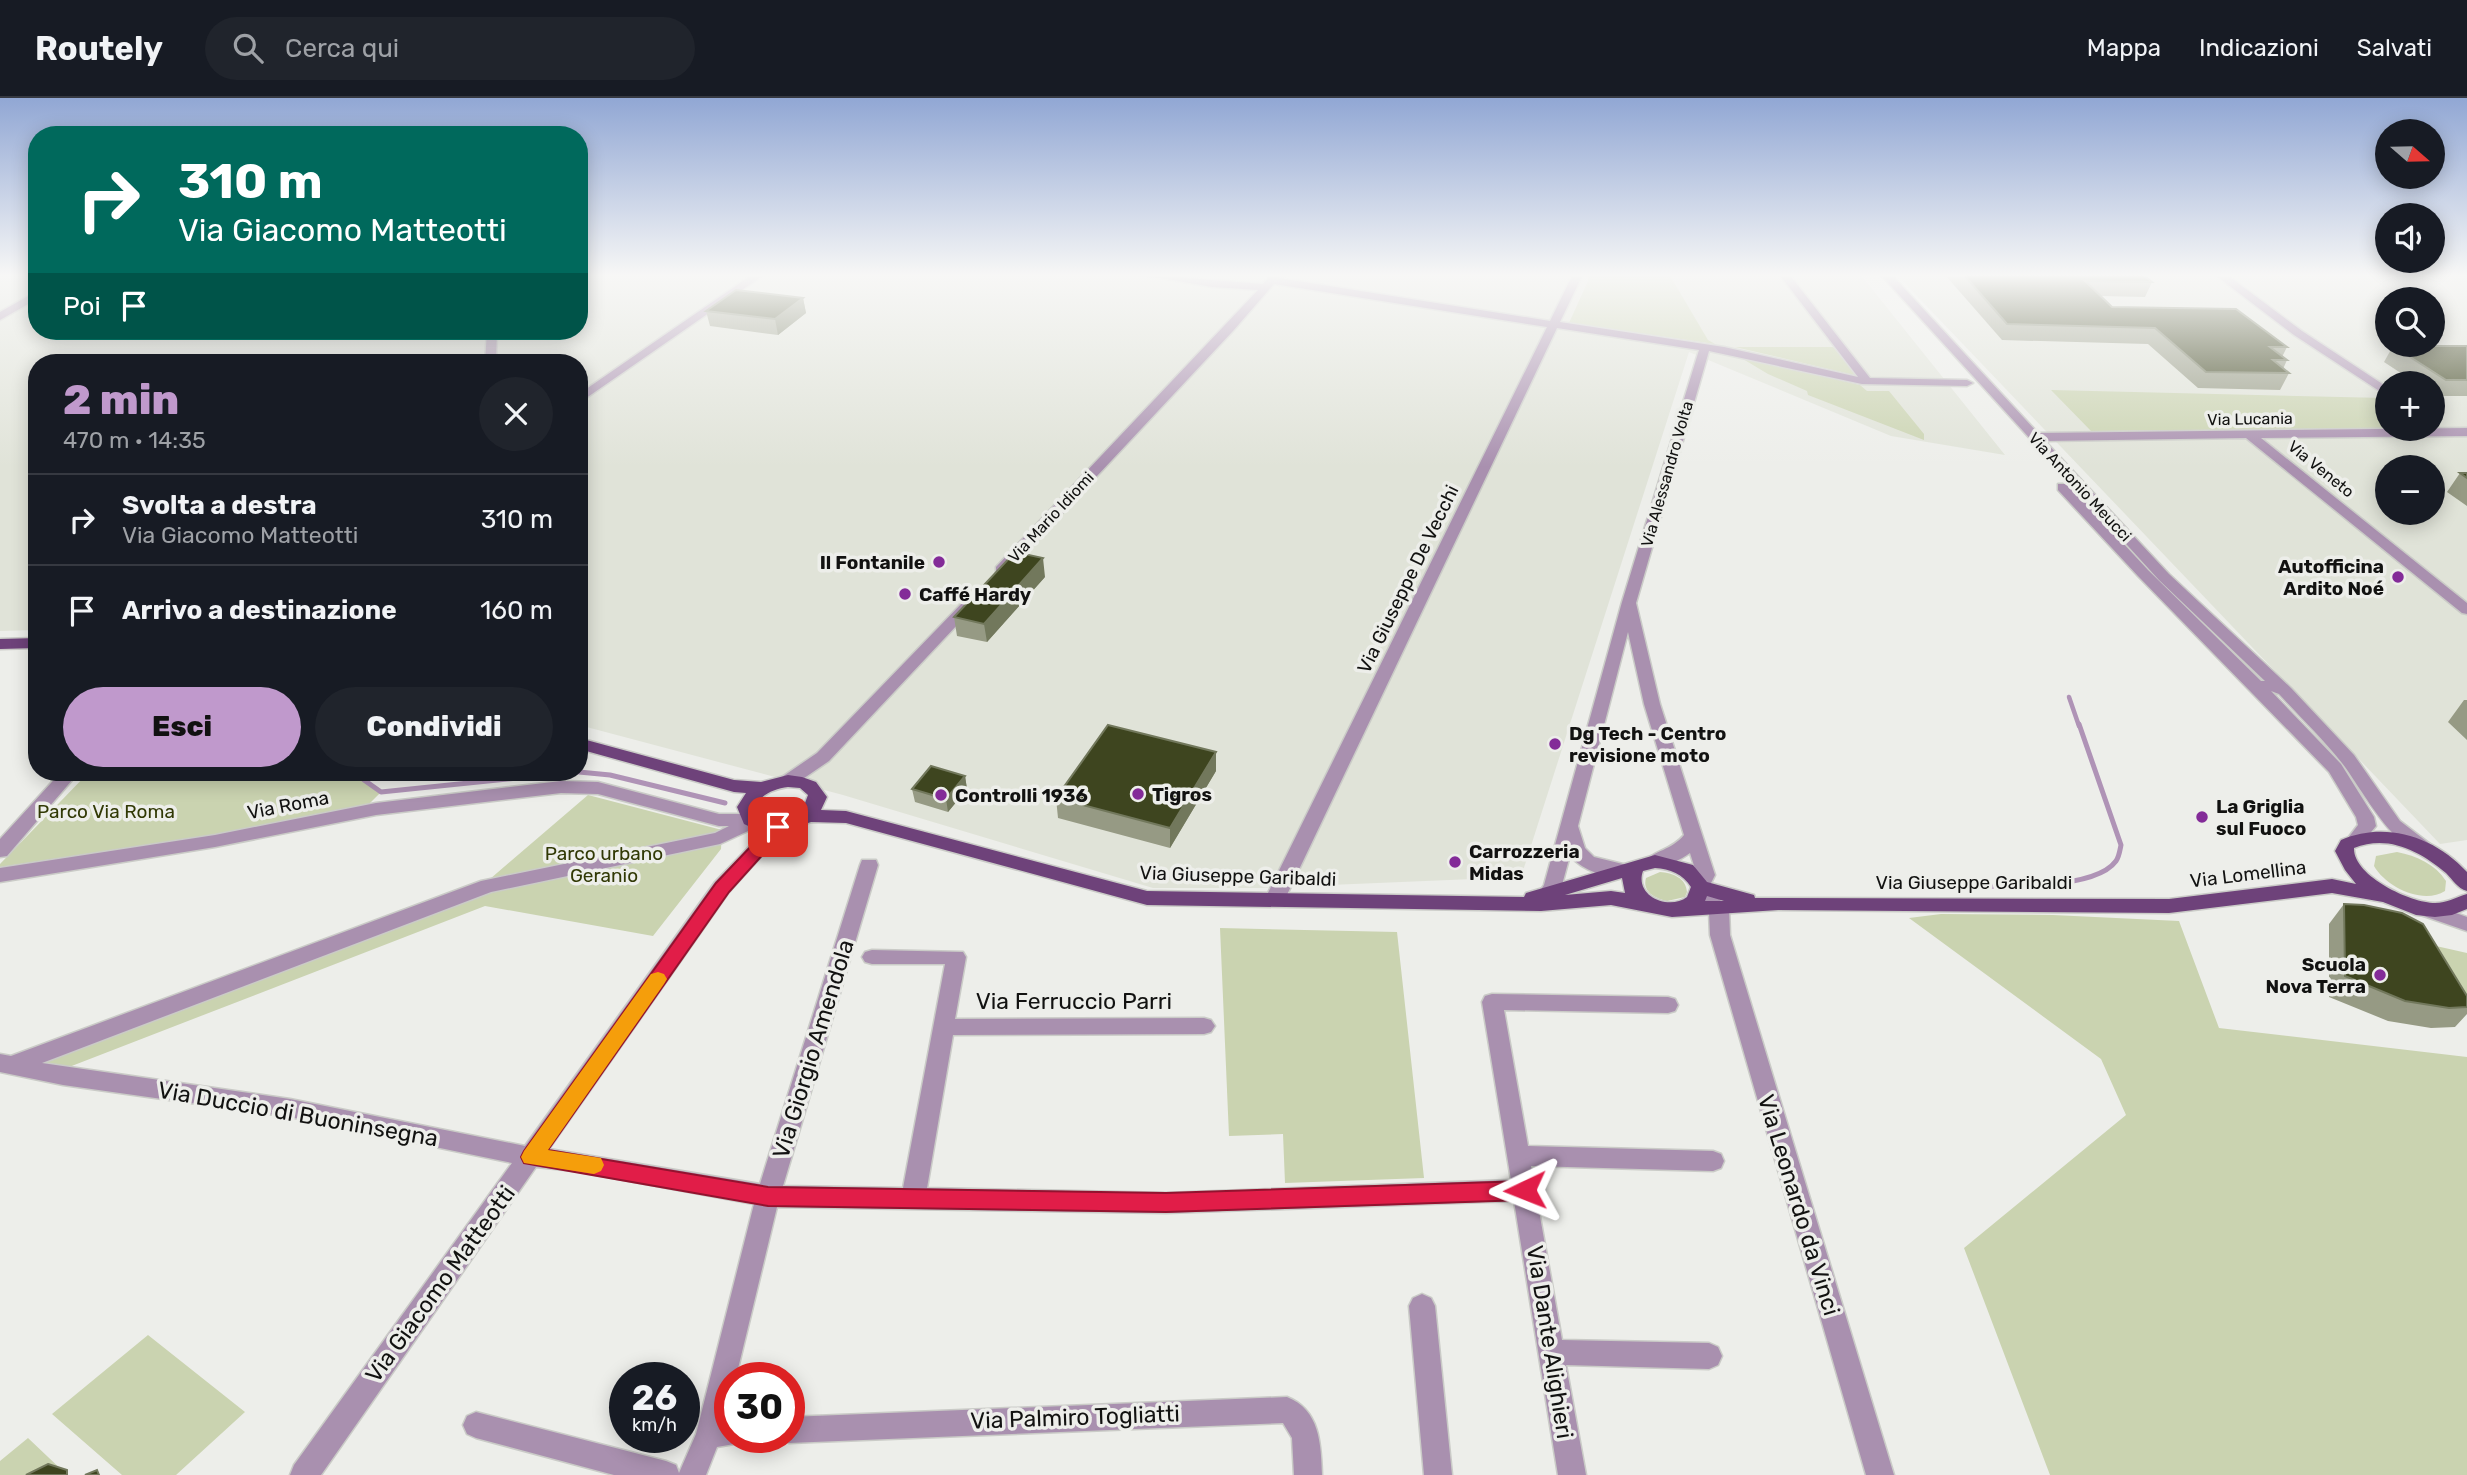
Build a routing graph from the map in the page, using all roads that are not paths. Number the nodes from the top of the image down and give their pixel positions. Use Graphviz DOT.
graph roads {
  1 [pos="668,338"];
  2 [pos="1218,338"];
  3 [pos="1546,338"];
  4 [pos="1647,338"];
  5 [pos="1834,338"];
  6 [pos="1927,338"];
  7 [pos="1943,338"];
  8 [pos="2306,338"];
  9 [pos="1704,347"];
  10 [pos="1867,381"];
  11 [pos="1967,383"];
  12 [pos="2375,384"];
  13 [pos="588,394"];
  14 [pos="2447,432"];
  15 [pos="2467,432"];
  16 [pos="2250,435"];
  17 [pos="2033,437"];
  18 [pos="2467,446"];
  19 [pos="1629,601"];
  20 [pos="2467,610"];
  21 [pos="28,643"];
  22 [pos="0,644"];
  23 [pos="2257,686"];
  24 [pos="2285,691"];
  25 [pos="588,745"];
  26 [pos="823,757"];
  27 [pos="62,781"];
  28 [pos="788,781"];
  29 [pos="813,802"];
  30 [pos="753,810"];
  31 [pos="1571,825"];
  32 [pos="778,827"];
  33 [pos="1695,835"];
  34 [pos="2357,838"];
  35 [pos="2426,850"];
  36 [pos="0,851"];
  37 [pos="2467,859"];
  38 [pos="1655,861"];
  39 [pos="2348,862"];
  40 [pos="869,865"];
  41 [pos="1629,870"];
  42 [pos="0,875"];
  43 [pos="2467,884"];
  44 [pos="2332,886"];
  45 [pos="722,887"];
  46 [pos="1548,894"];
  47 [pos="1695,896"];
  48 [pos="2387,897"];
  49 [pos="1274,901"];
  50 [pos="1645,902"];
  51 [pos="1512,903"];
  52 [pos="1779,903"];
  53 [pos="2467,903"];
  54 [pos="2169,906"];
  55 [pos="1719,908"];
  56 [pos="2425,909"];
  57 [pos="2467,924"];
  58 [pos="1720,935"];
  59 [pos="872,957"];
  60 [pos="1668,1005"];
  61 [pos="1203,1026"];
  62 [pos="944,1027"];
  63 [pos="6,1064"];
  64 [pos="1519,1156"];
  65 [pos="531,1157"];
  66 [pos="1713,1161"];
  67 [pos="1525,1190"];
  68 [pos="768,1196"];
  69 [pos="913,1199"];
  70 [pos="1422,1306"];
  71 [pos="1552,1352"];
  72 [pos="1709,1356"];
  73 [pos="734,1362"];
  74 [pos="475,1425"];
  75 [pos="805,1429"];
  76 [pos="714,1441"];
  77 [pos="304,1475"];
  78 [pos="666,1475"];
  79 [pos="692,1475"];
  80 [pos="1308,1475"];
  81 [pos="1438,1475"];
  82 [pos="1572,1475"];
  83 [pos="1880,1475"];
  1 -- 13 [label="street"];
  2 -- 26 [label="street, Via Mario Idiomi"];
  3 -- 49 [label="street, Via Giuseppe De Vecchi"];
  4 -- 9 [label="street"];
  5 -- 10 [label="street"];
  6 -- 11 [label="street, Via Antonio Meucci"];
  7 -- 17 [label="street, Via Antonio Meucci"];
  8 -- 12 [label="street"];
  9 -- 10 [label="street"];
  9 -- 19 [label="street, Via Alessandro Volta"];
  10 -- 11 [label="street"];
  11 -- 23 [label="street, Via Antonio Meucci"];
  14 -- 15 [label="street, Via Lucania"];
  14 -- 16 [label="street, Via Lucania"];
  14 -- 18 [label="street"];
  16 -- 17 [label="street, Via Lucania"];
  16 -- 20 [label="street, Via Veneto"];
  17 -- 24 [label="street, Via Antonio Meucci"];
  19 -- 31 [label="street, Via Alessandro Volta"];
  19 -- 33 [label="street, Via Alessandro Volta"];
  21 -- 22 [label="main road"];
  23 -- 24 [label="street"];
  23 -- 34 [label="street, Via Antonio Meucci"];
  24 -- 35 [label="street, Via Antonio Meucci"];
  25 -- 30 [label="main road"];
  26 -- 28 [label="street, Via Mario Idiomi"];
  26 -- 29 [label="street, Via Mario Idiomi"];
  27 -- 36 [label="street"];
  28 -- 29 [label="main road"];
  28 -- 30 [label="main road"];
  29 -- 32 [label="main road"];
  29 -- 49 [label="main road, Via Giuseppe Garibaldi"];
  30 -- 32 [label="main road"];
  30 -- 42 [label="street, Via Roma"];
  30 -- 45 [label="street, Via Giacomo Matteotti"];
  30 -- 63 [label="street"];
  31 -- 41 [label="street"];
  31 -- 46 [label="street, Via Alessandro Volta"];
  32 -- 45 [label="street, Via Giacomo Matteotti"];
  33 -- 38 [label="street"];
  33 -- 47 [label="street, Via Alessandro Volta"];
  34 -- 35 [label="main road"];
  34 -- 39 [label="main road, Via Lomellina"];
  35 -- 37 [label="main road"];
  35 -- 43 [label="main road"];
  38 -- 41 [label="main road"];
  38 -- 47 [label="main road"];
  39 -- 44 [label="main road, Via Lomellina"];
  39 -- 48 [label="main road"];
  40 -- 68 [label="street, Via Giorgio Amendola"];
  41 -- 46 [label="main road, Via Giuseppe Garibaldi"];
  41 -- 50 [label="main road"];
  44 -- 48 [label="main road, Via Lomellina"];
  44 -- 54 [label="main road, Via Lomellina"];
  45 -- 65 [label="street, Via Giacomo Matteotti"];
  46 -- 51 [label="main road, Via Giuseppe Garibaldi"];
  47 -- 50 [label="main road"];
  47 -- 52 [label="main road, Via Giuseppe Garibaldi"];
  47 -- 55 [label="street"];
  47 -- 58 [label="street"];
  48 -- 56 [label="main road"];
  49 -- 51 [label="main road, Via Giuseppe Garibaldi"];
  50 -- 51 [label="main road, Via Giuseppe Garibaldi"];
  52 -- 54 [label="main road, Via Giuseppe Garibaldi"];
  52 -- 55 [label="main road, Via Giuseppe Garibaldi"];
  53 -- 56 [label="main road"];
  55 -- 58 [label="street, Via Leonardo da Vinci"];
  56 -- 57 [label="street"];
  58 -- 83 [label="street, Via Leonardo da Vinci"];
  59 -- 62 [label="street"];
  60 -- 64 [label="street, Via Dante Alighieri"];
  61 -- 62 [label="street, Via Ferruccio Parri"];
  62 -- 69 [label="street"];
  63 -- 65 [label="street, Via Duccio di Buoninsegna"];
  64 -- 66 [label="street"];
  64 -- 67 [label="street, Via Dante Alighieri"];
  65 -- 68 [label="street, Via Duccio di Buoninsegna"];
  65 -- 77 [label="street, Via Giacomo Matteotti"];
  67 -- 69 [label="street, Via Duccio di Buoninsegna"];
  67 -- 71 [label="street, Via Dante Alighieri"];
  68 -- 69 [label="street, Via Duccio di Buoninsegna"];
  68 -- 73 [label="street, Via Giorgio Amendola"];
  70 -- 81 [label="street"];
  71 -- 72 [label="street"];
  71 -- 82 [label="street, Via Dante Alighieri"];
  74 -- 78 [label="street"];
  75 -- 80 [label="street, Via Palmiro Togliatti"];
  76 -- 79 [label="street, Via Giorgio Amendola"];
}
